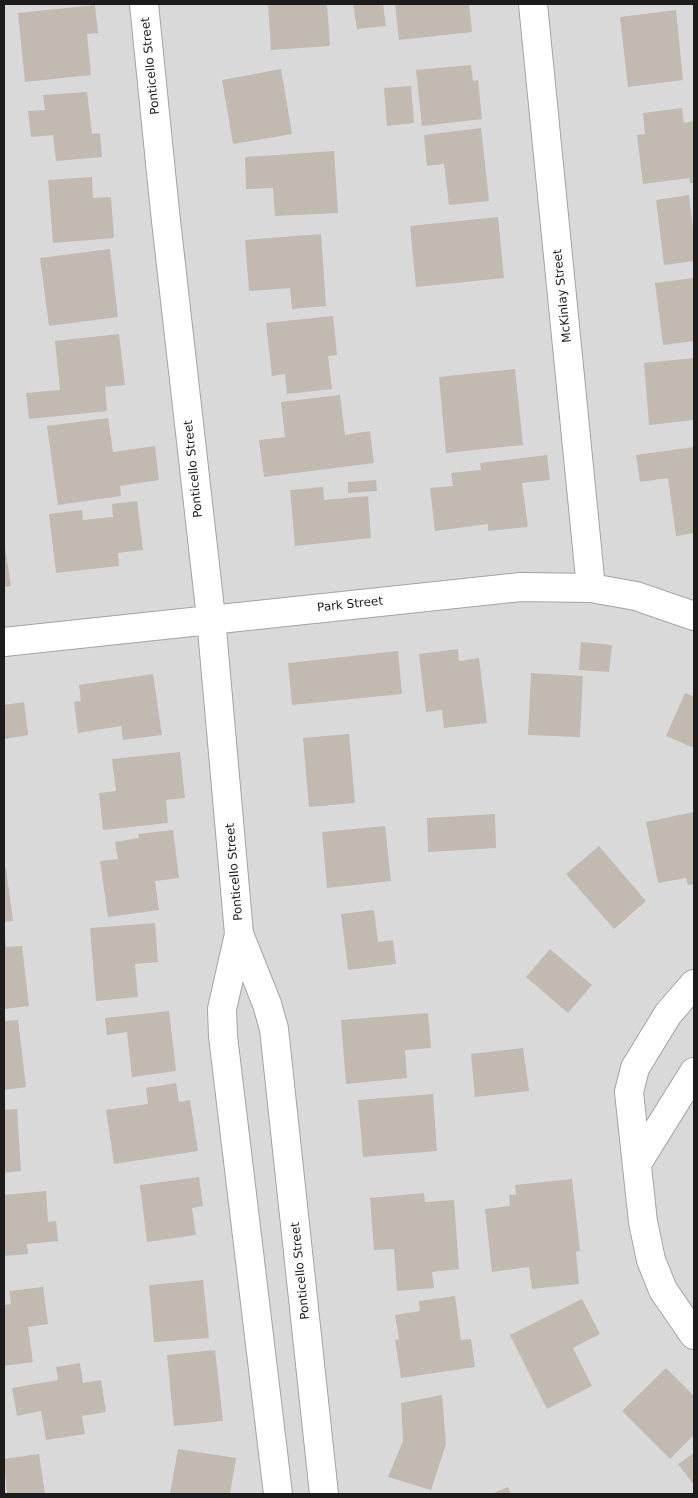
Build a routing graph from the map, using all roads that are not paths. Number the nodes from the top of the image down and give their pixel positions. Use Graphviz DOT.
graph roads {
  1 [pos="144,4"];
  2 [pos="533,4"];
  3 [pos="591,588"];
  4 [pos="694,616"];
  5 [pos="212,618"];
  6 [pos="4,642"];
  7 [pos="239,934"];
  8 [pos="694,984"];
  9 [pos="694,1072"];
  10 [pos="638,1162"];
  11 [pos="694,1335"];
  12 [pos="278,1494"];
  13 [pos="324,1494"];
  1 -- 5 [label="street, Ponticello Street"];
  2 -- 3 [label="street, McKinlay Street"];
  3 -- 4 [label="street, Park Street"];
  3 -- 5 [label="street, Park Street"];
  5 -- 6 [label="street, Park Street"];
  5 -- 7 [label="street, Ponticello Street"];
  7 -- 12 [label="street, Ponticello Street"];
  7 -- 13 [label="street, Ponticello Street"];
  8 -- 10 [label="street"];
  9 -- 10 [label="street"];
  10 -- 11 [label="street"];
}
